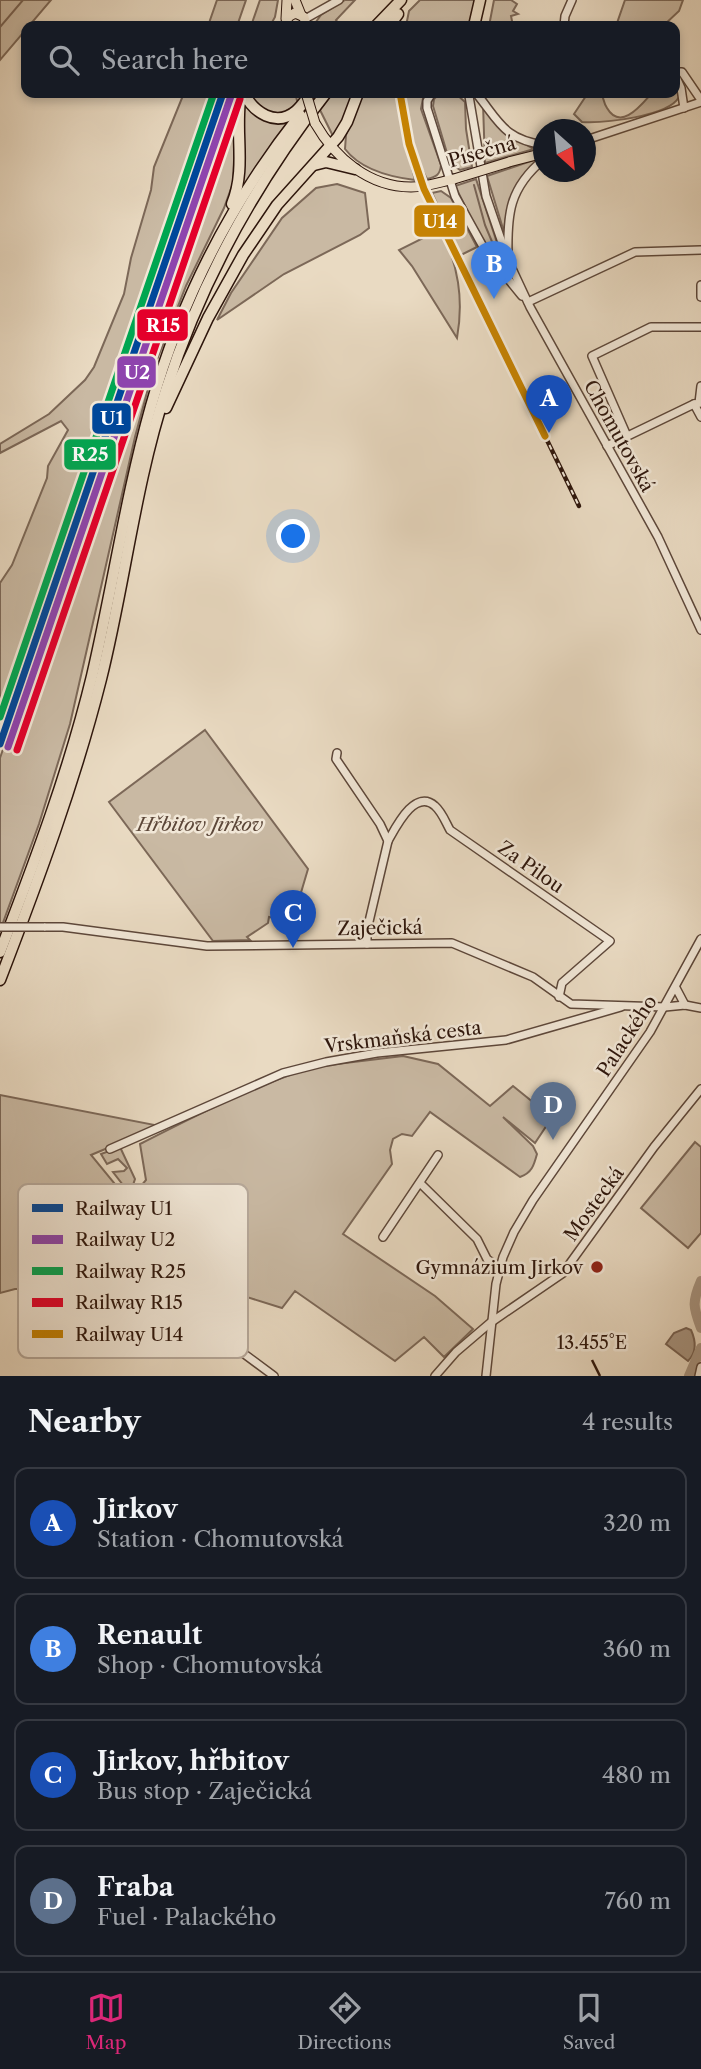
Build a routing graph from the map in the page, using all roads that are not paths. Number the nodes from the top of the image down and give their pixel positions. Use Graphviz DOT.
graph roads {
  1 [pos="286,0"];
  2 [pos="295,0"];
  3 [pos="339,0"];
  4 [pos="411,0"];
  5 [pos="480,0"];
  6 [pos="572,0"];
  7 [pos="398,7"];
  8 [pos="304,20"];
  9 [pos="286,21"];
  10 [pos="287,21"];
  11 [pos="382,21"];
  12 [pos="475,21"];
  13 [pos="564,21"];
  14 [pos="680,72"];
  15 [pos="680,86"];
  16 [pos="242,98"];
  17 [pos="246,98"];
  18 [pos="306,98"];
  19 [pos="308,98"];
  20 [pos="313,98"];
  21 [pos="322,98"];
  22 [pos="356,98"];
  23 [pos="429,98"];
  24 [pos="472,98"];
  25 [pos="475,98"];
  26 [pos="701,102"];
  27 [pos="684,108"];
  28 [pos="596,137"];
  29 [pos="533,143"];
  30 [pos="331,147"];
  31 [pos="533,156"];
  32 [pos="311,166"];
  33 [pos="355,169"];
  34 [pos="533,170"];
  35 [pos="452,179"];
  36 [pos="225,225"];
  37 [pos="701,250"];
  38 [pos="508,260"];
  39 [pos="701,285"];
  40 [pos="701,297"];
  41 [pos="528,302"];
  42 [pos="701,327"];
  43 [pos="701,386"];
  44 [pos="698,403"];
  45 [pos="701,417"];
  46 [pos="627,436"];
  47 [pos="607,446"];
  48 [pos="146,464"];
  49 [pos="701,630"];
  50 [pos="337,752"];
  51 [pos="388,841"];
  52 [pos="0,927"];
  53 [pos="701,939"];
  54 [pos="367,944"];
  55 [pos="0,952"];
  56 [pos="0,980"];
  57 [pos="676,988"];
  58 [pos="559,997"];
  59 [pos="629,1005"];
  60 [pos="685,1005"];
  61 [pos="665,1007"];
  62 [pos="701,1008"];
  63 [pos="701,1089"];
  64 [pos="110,1149"];
  65 [pos="438,1155"];
  66 [pos="420,1183"];
  67 [pos="383,1237"];
  68 [pos="500,1268"];
  69 [pos="490,1323"];
  70 [pos="248,1357"];
  71 [pos="701,1367"];
  72 [pos="274,1376"];
  73 [pos="435,1376"];
  74 [pos="486,1376"];
  75 [pos="699,1376"];
  1 -- 9 [label="main road"];
  2 -- 8 [label="main road"];
  3 -- 8 [label="street"];
  4 -- 7 [label="highway"];
  5 -- 12 [label="highway"];
  6 -- 13 [label="street"];
  7 -- 11 [label="highway"];
  8 -- 10 [label="main road"];
  14 -- 26 [label="street"];
  15 -- 27 [label="street"];
  16 -- 36 [label="highway"];
  17 -- 18 [label="highway"];
  19 -- 30 [label="main road, bridge"];
  20 -- 36 [label="highway"];
  21 -- 48 [label="highway"];
  22 -- 30 [label="highway"];
  23 -- 35 [label="street"];
  24 -- 38 [label="street, Chomutovská"];
  25 -- 29 [label="street"];
  26 -- 27 [label="street"];
  27 -- 28 [label="street"];
  30 -- 32 [label="highway"];
  30 -- 33 [label="main road"];
  31 -- 35 [label="main road, Písečná, bridge"];
  32 -- 33 [label="highway"];
  32 -- 48 [label="highway"];
  33 -- 35 [label="main road, Písečná"];
  34 -- 38 [label="street"];
  35 -- 41 [label="street"];
  36 -- 55 [label="highway"];
  37 -- 41 [label="street"];
  38 -- 41 [label="street, Chomutovská"];
  39 -- 40 [label="street"];
  41 -- 47 [label="street, Chomutovská"];
  42 -- 46 [label="street"];
  43 -- 44 [label="street"];
  44 -- 45 [label="street"];
  44 -- 46 [label="street"];
  46 -- 47 [label="street"];
  47 -- 49 [label="street, Chomutovská"];
  48 -- 56 [label="highway"];
  50 -- 51 [label="street"];
  51 -- 54 [label="street"];
  51 -- 58 [label="street, Za Pilou"];
  52 -- 54 [label="street, Zaječická, bridge"];
  53 -- 57 [label="street, Palackého"];
  54 -- 58 [label="street, Zaječická"];
  57 -- 60 [label="street"];
  57 -- 61 [label="street, Palackého"];
  58 -- 59 [label="street, Zaječická"];
  59 -- 61 [label="street, Zaječická"];
  59 -- 64 [label="street, Vrskmaňská cesta"];
  60 -- 61 [label="street, Zaječická"];
  60 -- 62 [label="street, Zaječická"];
  61 -- 68 [label="street, Palackého"];
  63 -- 69 [label="street, Mostecká"];
  65 -- 66 [label="street"];
  66 -- 67 [label="street"];
  66 -- 68 [label="street"];
  68 -- 69 [label="street, Palackého"];
  69 -- 73 [label="street, Mostecká"];
  69 -- 74 [label="street, Palackého"];
  70 -- 72 [label="street"];
  71 -- 75 [label="street"];
}
